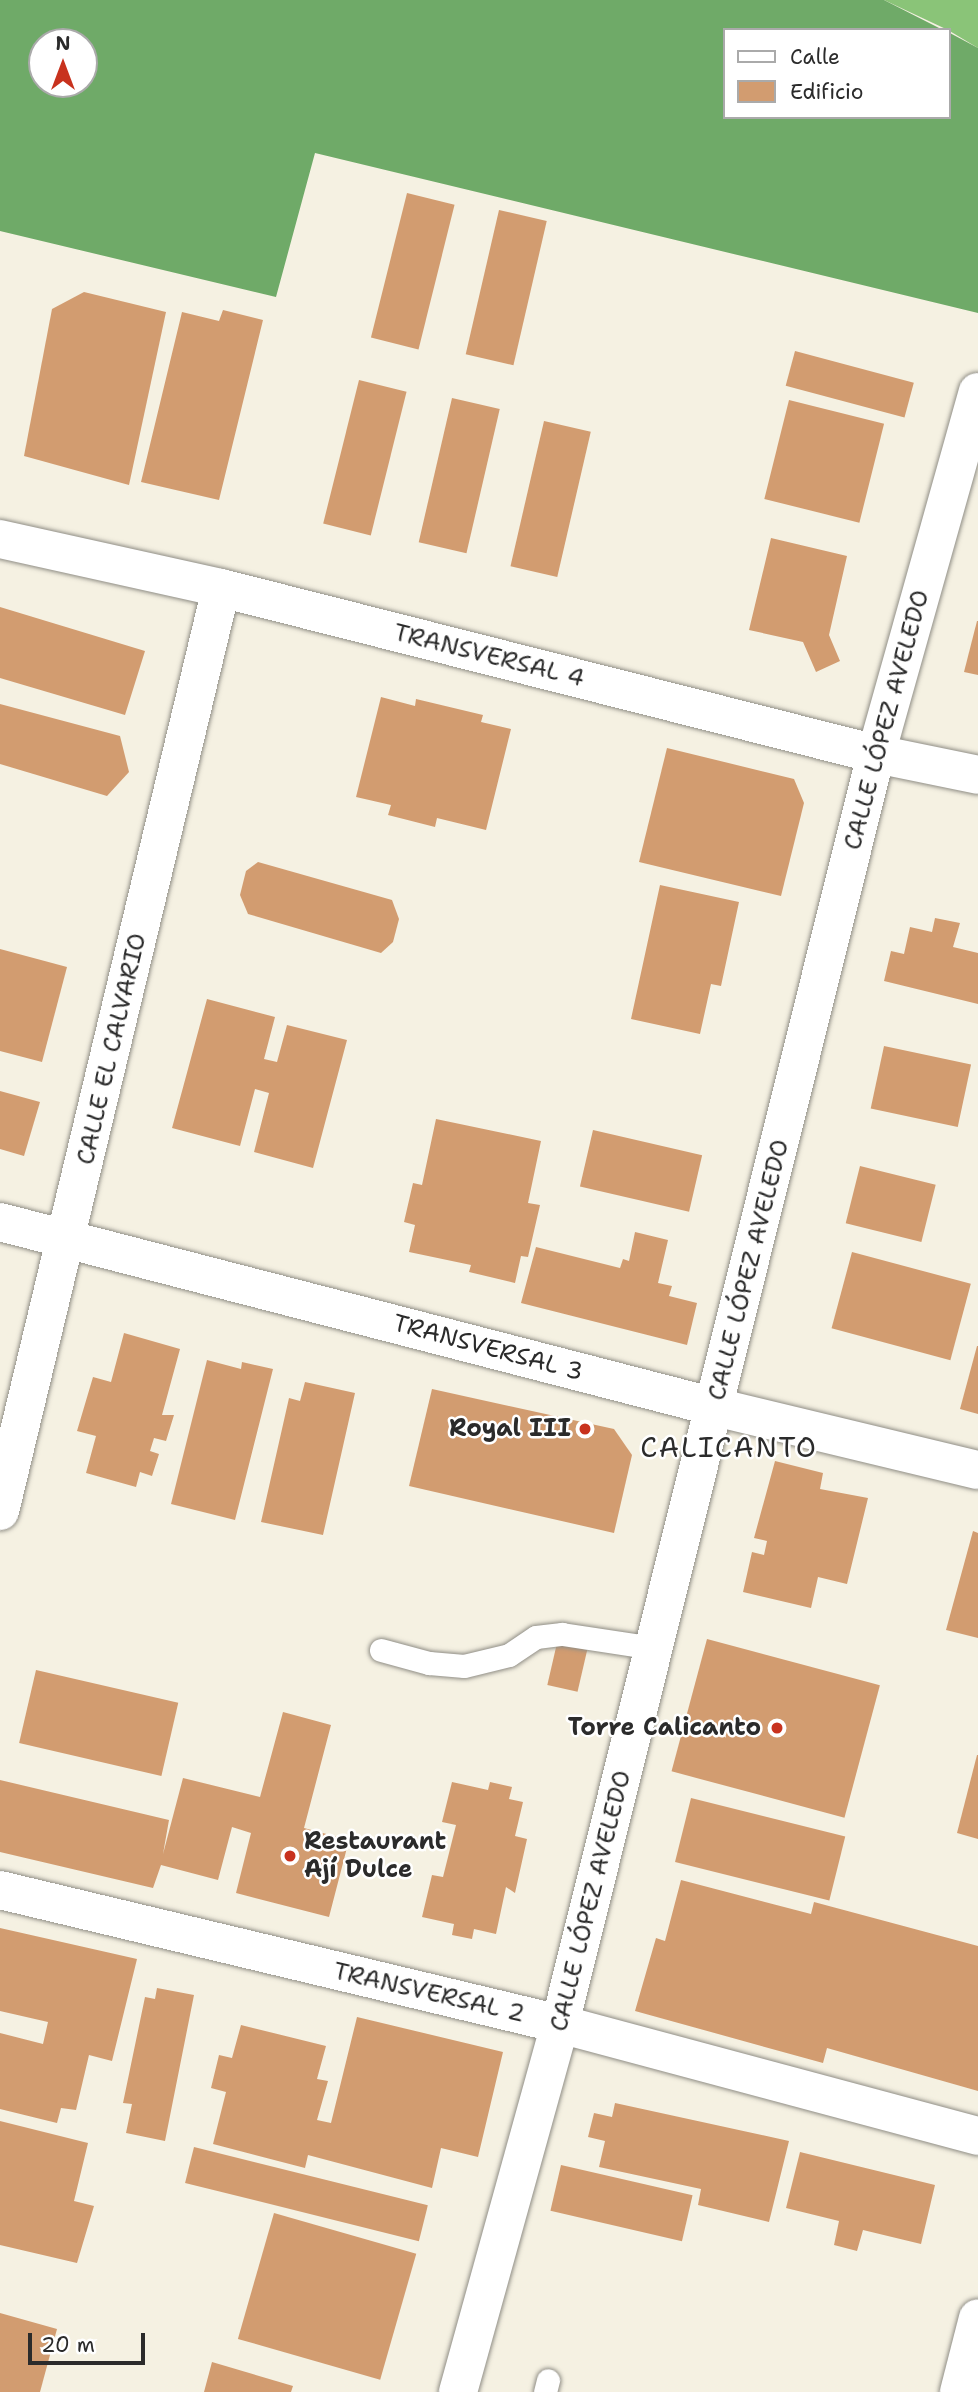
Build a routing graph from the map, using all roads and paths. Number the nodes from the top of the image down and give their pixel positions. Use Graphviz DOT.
graph roads {
  1 [pos="978,392"];
  2 [pos="0,539"];
  3 [pos="221,587"];
  4 [pos="876,754"];
  5 [pos="978,775"];
  6 [pos="0,1222"];
  7 [pos="67,1238"];
  8 [pos="715,1407"];
  9 [pos="978,1469"];
  10 [pos="0,1511"];
  11 [pos="654,1648"];
  12 [pos="381,1650"];
  13 [pos="0,1891"];
  14 [pos="560,2024"];
  15 [pos="978,2136"];
  16 [pos="978,2318"];
  17 [pos="458,2392"];
  18 [pos="959,2392"];
  1 -- 4 [label="street, CALLE LÓPEZ AVELEDO"];
  2 -- 3 [label="street, TRANSVERSAL 4"];
  3 -- 4 [label="street, TRANSVERSAL 4"];
  3 -- 7 [label="street, CALLE EL CALVARIO"];
  4 -- 5 [label="street, TRANSVERSAL 4"];
  4 -- 8 [label="street, CALLE LÓPEZ AVELEDO"];
  6 -- 7 [label="street, TRANSVERSAL 3"];
  7 -- 8 [label="street, TRANSVERSAL 3"];
  7 -- 10 [label="street, CALLE EL CALVARIO"];
  8 -- 9 [label="street, TRANSVERSAL 3"];
  8 -- 11 [label="street, CALLE LÓPEZ AVELEDO"];
  11 -- 12 [label="lane"];
  11 -- 14 [label="street, CALLE LÓPEZ AVELEDO"];
  13 -- 14 [label="street, TRANSVERSAL 2"];
  14 -- 15 [label="street, TRANSVERSAL 2"];
  14 -- 17 [label="street, CALLE LÓPEZ AVELEDO"];
  16 -- 18 [label="street"];
}
